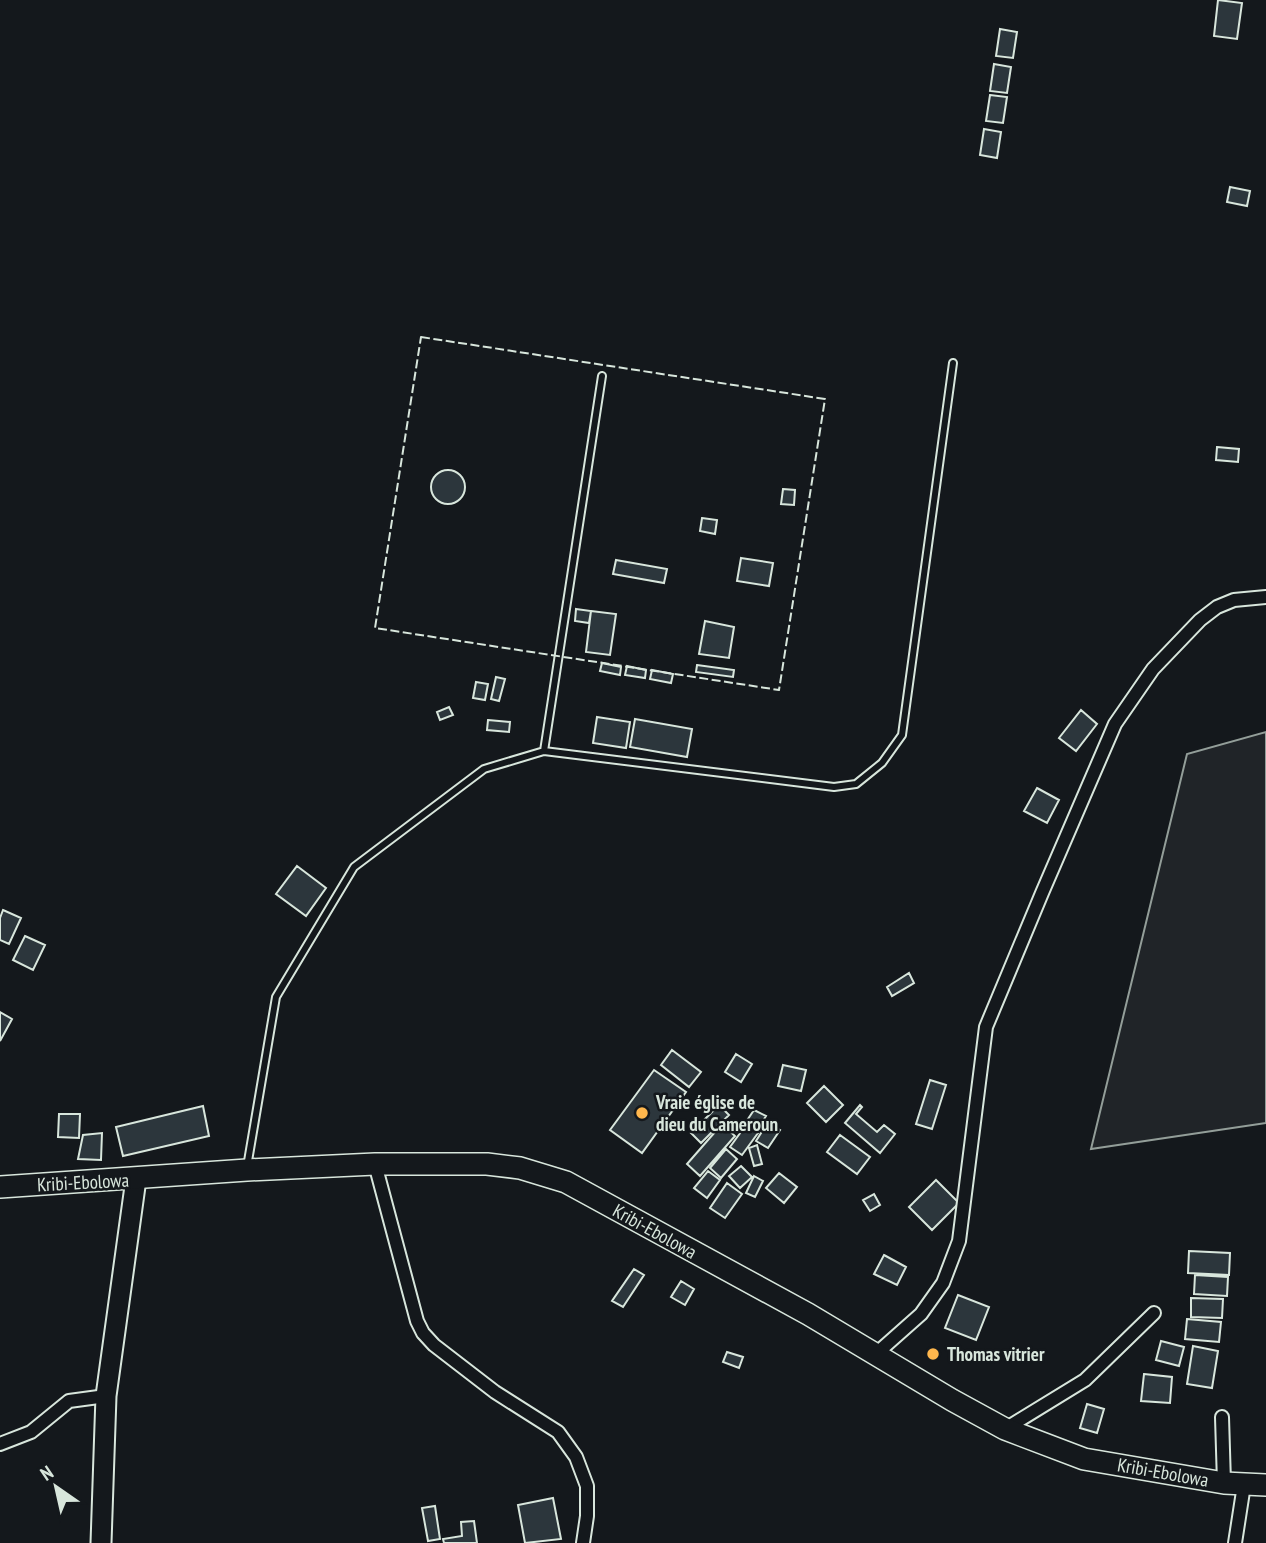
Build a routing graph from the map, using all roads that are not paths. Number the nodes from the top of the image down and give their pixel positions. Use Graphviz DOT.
graph roads {
  1 [pos="953,363"];
  2 [pos="602,376"];
  3 [pos="1266,597"];
  4 [pos="544,751"];
  5 [pos="375,1164"];
  6 [pos="247,1170"];
  7 [pos="136,1179"];
  8 [pos="0,1187"];
  9 [pos="1154,1313"];
  10 [pos="877,1353"];
  11 [pos="106,1396"];
  12 [pos="1222,1417"];
  13 [pos="1005,1429"];
  14 [pos="0,1444"];
  15 [pos="1234,1484"];
  16 [pos="1266,1485"];
  17 [pos="101,1543"];
  18 [pos="583,1543"];
  19 [pos="1236,1543"];
  1 -- 4 [label="lane"];
  2 -- 4 [label="lane"];
  3 -- 10 [label="street"];
  4 -- 6 [label="lane"];
  5 -- 6 [label="highway, Kribi-Ebolowa"];
  5 -- 10 [label="highway, Kribi-Ebolowa"];
  5 -- 18 [label="street"];
  6 -- 7 [label="highway, Kribi-Ebolowa"];
  7 -- 8 [label="highway, Kribi-Ebolowa"];
  7 -- 11 [label="main road"];
  9 -- 13 [label="street"];
  10 -- 13 [label="highway, Kribi-Ebolowa"];
  11 -- 14 [label="street"];
  11 -- 17 [label="main road"];
  12 -- 15 [label="street"];
  13 -- 15 [label="highway, Kribi-Ebolowa"];
  15 -- 16 [label="highway, Kribi-Ebolowa"];
  15 -- 19 [label="street"];
}
